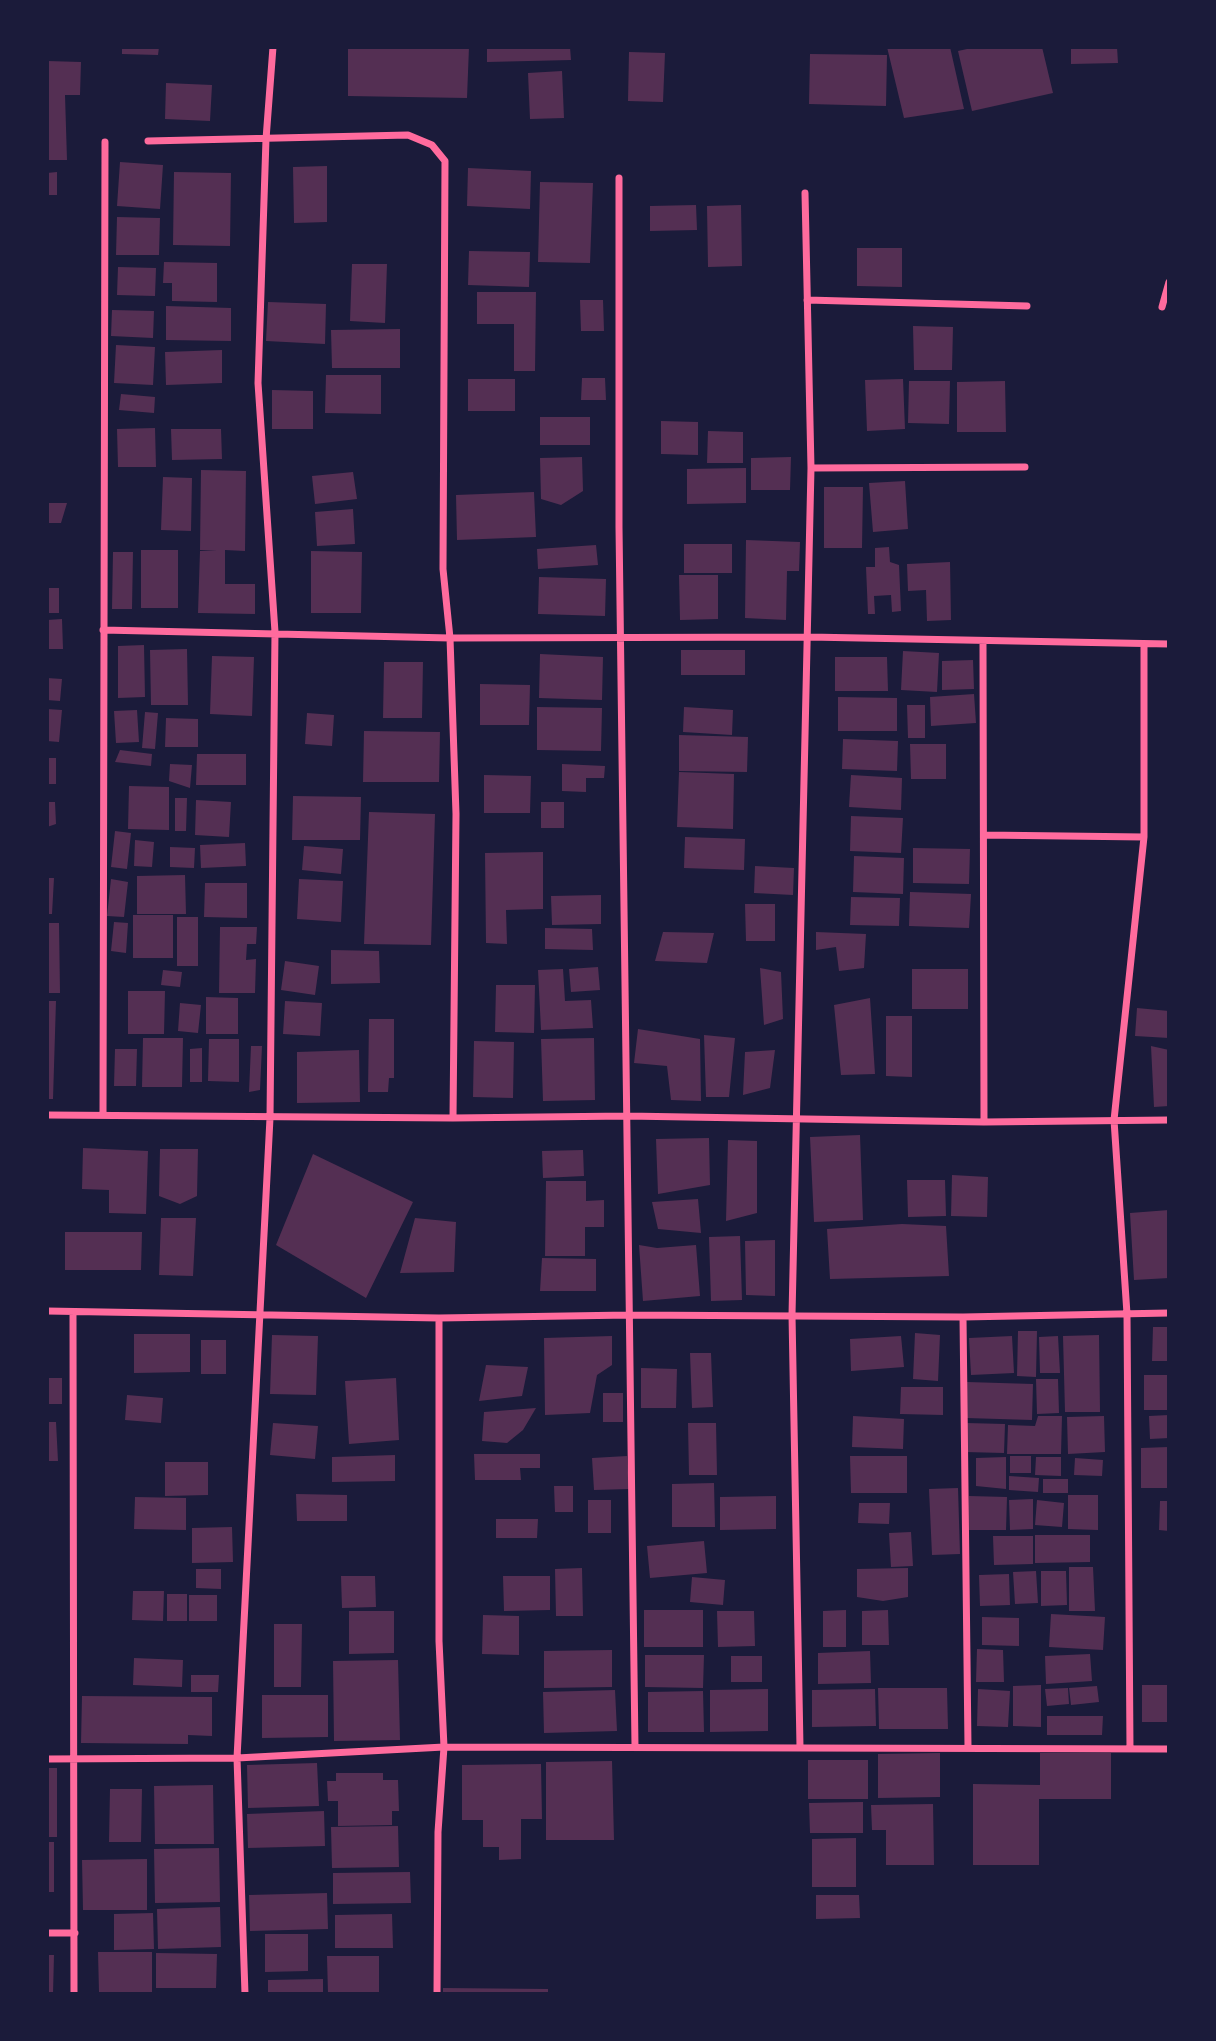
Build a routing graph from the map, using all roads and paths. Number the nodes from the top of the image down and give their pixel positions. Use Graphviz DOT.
graph roads {
  1 [pos="273,47"];
  2 [pos="266,139"];
  3 [pos="148,141"];
  4 [pos="105,142"];
  5 [pos="619,178"];
  6 [pos="805,193"];
  7 [pos="1169,282"];
  8 [pos="807,300"];
  9 [pos="1027,306"];
  10 [pos="1162,307"];
  11 [pos="1025,467"];
  12 [pos="811,468"];
  13 [pos="103,630"];
  14 [pos="275,632"];
  15 [pos="809,637"];
  16 [pos="450,638"];
  17 [pos="622,638"];
  18 [pos="983,642"];
  19 [pos="1169,644"];
  20 [pos="1144,645"];
  21 [pos="984,835"];
  22 [pos="1144,836"];
  23 [pos="103,1114"];
  24 [pos="47,1115"];
  25 [pos="627,1115"];
  26 [pos="796,1117"];
  27 [pos="270,1118"];
  28 [pos="453,1118"];
  29 [pos="1114,1120"];
  30 [pos="1169,1120"];
  31 [pos="984,1122"];
  32 [pos="47,1311"];
  33 [pos="73,1312"];
  34 [pos="1169,1313"];
  35 [pos="1127,1314"];
  36 [pos="258,1315"];
  37 [pos="629,1315"];
  38 [pos="792,1315"];
  39 [pos="963,1317"];
  40 [pos="439,1318"];
  41 [pos="635,1746"];
  42 [pos="444,1747"];
  43 [pos="800,1747"];
  44 [pos="968,1747"];
  45 [pos="1130,1749"];
  46 [pos="1169,1749"];
  47 [pos="237,1758"];
  48 [pos="47,1759"];
  49 [pos="74,1759"];
  50 [pos="47,1933"];
  51 [pos="75,1933"];
  52 [pos="74,1994"];
  53 [pos="245,1994"];
  54 [pos="438,1994"];
  1 -- 2 [label="street"];
  2 -- 3 [label="street"];
  2 -- 14 [label="street"];
  2 -- 16 [label="street"];
  4 -- 13 [label="street"];
  5 -- 17 [label="street"];
  6 -- 8 [label="street"];
  7 -- 10 [label="street"];
  8 -- 9 [label="street"];
  8 -- 12 [label="street"];
  11 -- 12 [label="street"];
  12 -- 15 [label="street"];
  13 -- 14 [label="street"];
  13 -- 23 [label="street"];
  14 -- 16 [label="street"];
  14 -- 27 [label="street"];
  15 -- 17 [label="street"];
  15 -- 18 [label="street"];
  15 -- 26 [label="street"];
  16 -- 17 [label="street"];
  16 -- 28 [label="street"];
  17 -- 25 [label="street"];
  18 -- 20 [label="street"];
  18 -- 21 [label="street"];
  19 -- 20 [label="street"];
  20 -- 22 [label="street"];
  21 -- 22 [label="street"];
  21 -- 31 [label="street"];
  22 -- 29 [label="street"];
  23 -- 24 [label="street"];
  23 -- 27 [label="street"];
  25 -- 26 [label="street"];
  25 -- 28 [label="street"];
  25 -- 37 [label="street"];
  26 -- 31 [label="street"];
  26 -- 38 [label="street"];
  27 -- 28 [label="street"];
  27 -- 36 [label="street"];
  29 -- 30 [label="street"];
  29 -- 31 [label="street"];
  29 -- 35 [label="street"];
  32 -- 33 [label="street"];
  33 -- 36 [label="street"];
  33 -- 49 [label="street"];
  34 -- 35 [label="street"];
  35 -- 39 [label="street"];
  35 -- 45 [label="street"];
  36 -- 40 [label="street"];
  36 -- 47 [label="street"];
  37 -- 38 [label="street"];
  37 -- 40 [label="street"];
  37 -- 41 [label="street"];
  38 -- 39 [label="street"];
  38 -- 43 [label="street"];
  39 -- 44 [label="street"];
  40 -- 42 [label="street"];
  41 -- 42 [label="street"];
  41 -- 43 [label="street"];
  42 -- 47 [label="street"];
  42 -- 54 [label="street"];
  43 -- 44 [label="street"];
  44 -- 45 [label="street"];
  45 -- 46 [label="street"];
  47 -- 49 [label="street"];
  47 -- 53 [label="street"];
  48 -- 49 [label="street"];
  49 -- 51 [label="street"];
  50 -- 51 [label="street"];
  51 -- 52 [label="street"];
}
